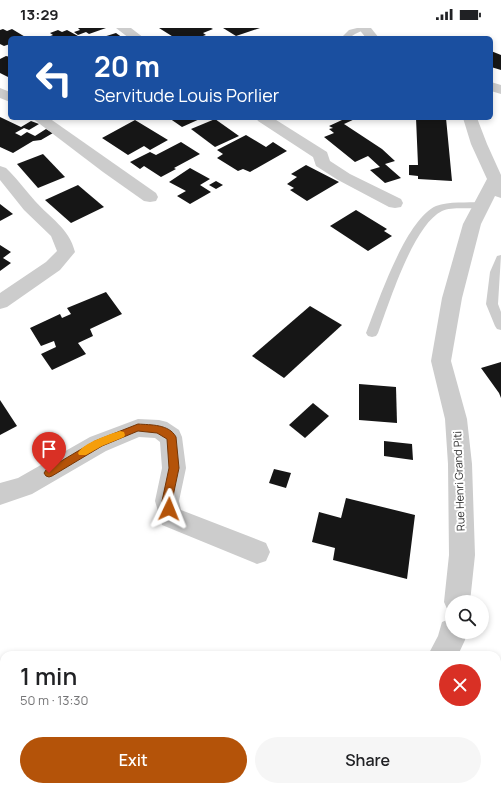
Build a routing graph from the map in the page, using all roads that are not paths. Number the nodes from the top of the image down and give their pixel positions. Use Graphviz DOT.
graph roads {
  1 [pos="122,28"];
  2 [pos="364,28"];
  3 [pos="135,36"];
  4 [pos="347,36"];
  5 [pos="371,36"];
  6 [pos="42,120"];
  7 [pos="266,120"];
  8 [pos="471,120"];
  9 [pos="0,171"];
  10 [pos="498,186"];
  11 [pos="150,197"];
  12 [pos="395,203"];
  13 [pos="481,205"];
  14 [pos="501,259"];
  15 [pos="0,302"];
  16 [pos="501,326"];
  17 [pos="372,333"];
  18 [pos="0,494"];
  19 [pos="257,552"];
  20 [pos="458,595"];
  21 [pos="451,639"];
  22 [pos="444,651"];
  1 -- 3 [label="street"];
  2 -- 4 [label="lane"];
  2 -- 5 [label="street"];
  6 -- 11 [label="street"];
  7 -- 12 [label="street"];
  8 -- 10 [label="street"];
  9 -- 15 [label="street"];
  10 -- 13 [label="street, Rue Henri Grand Piti"];
  13 -- 17 [label="lane"];
  13 -- 20 [label="street, Rue Henri Grand Piti"];
  14 -- 16 [label="lane"];
  18 -- 19 [label="street"];
  21 -- 22 [label="street"];
}
